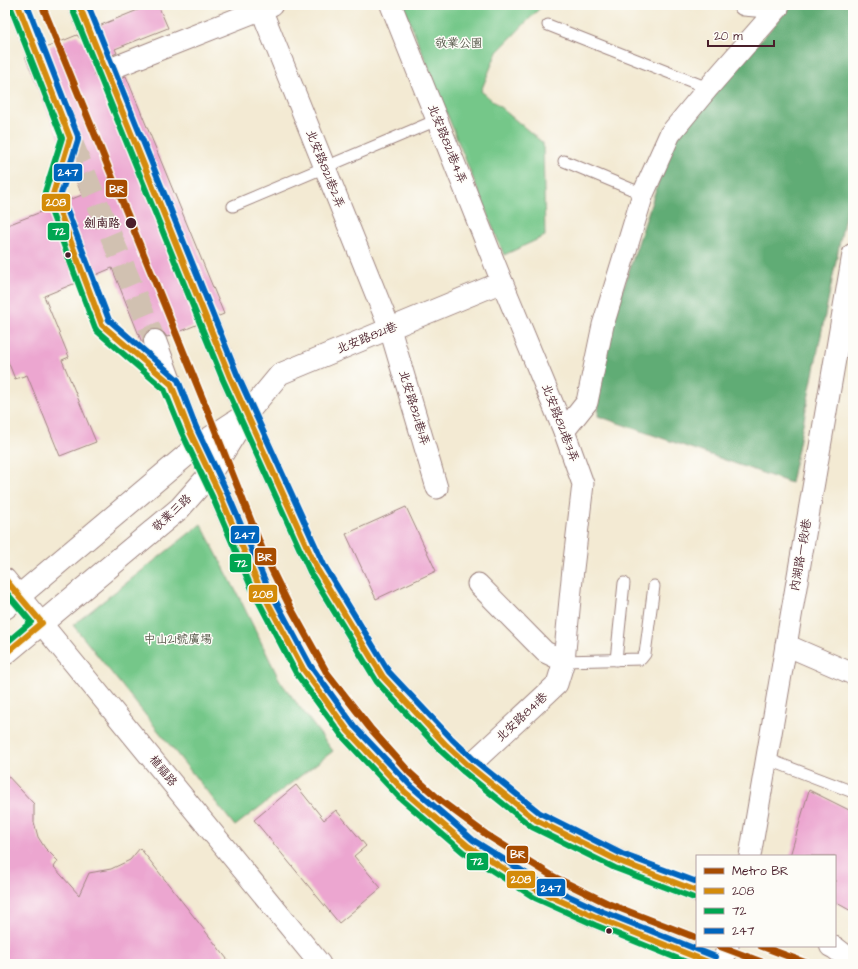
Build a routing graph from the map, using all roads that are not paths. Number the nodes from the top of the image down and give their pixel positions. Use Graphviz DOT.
graph roads {
  1 [pos="18,5"];
  2 [pos="79,5"];
  3 [pos="390,5"];
  4 [pos="744,5"];
  5 [pos="267,7"];
  6 [pos="548,25"];
  7 [pos="89,30"];
  8 [pos="36,51"];
  9 [pos="105,71"];
  10 [pos="708,88"];
  11 [pos="437,120"];
  12 [pos="70,138"];
  13 [pos="564,161"];
  14 [pos="325,167"];
  15 [pos="643,194"];
  16 [pos="234,206"];
  17 [pos="853,254"];
  18 [pos="502,282"];
  19 [pos="207,320"];
  20 [pos="390,329"];
  21 [pos="155,341"];
  22 [pos="170,384"];
  23 [pos="247,414"];
  24 [pos="564,431"];
  25 [pos="196,446"];
  26 [pos="210,474"];
  27 [pos="437,488"];
  28 [pos="573,569"];
  29 [pos="5,579"];
  30 [pos="624,583"];
  31 [pos="478,584"];
  32 [pos="654,586"];
  33 [pos="12,602"];
  34 [pos="42,623"];
  35 [pos="786,645"];
  36 [pos="5,654"];
  37 [pos="616,660"];
  38 [pos="564,661"];
  39 [pos="853,674"];
  40 [pos="767,759"];
  41 [pos="469,766"];
  42 [pos="853,792"];
  43 [pos="750,855"];
  44 [pos="696,891"];
  45 [pos="728,947"];
  46 [pos="833,947"];
  47 [pos="853,962"];
  48 [pos="320,964"];
  49 [pos="713,964"];
  50 [pos="722,964"];
  1 -- 8 [label="main road"];
  2 -- 7 [label="main road"];
  3 -- 11 [label="street, 北安路821巷4弄"];
  4 -- 10 [label="street"];
  5 -- 9 [label="street"];
  5 -- 14 [label="street, 北安路821巷2弄"];
  6 -- 10 [label="lane"];
  10 -- 15 [label="street"];
  11 -- 14 [label="lane"];
  11 -- 18 [label="street, 北安路821巷4弄"];
  12 -- 22 [label="lane"];
  13 -- 15 [label="lane"];
  14 -- 16 [label="lane"];
  14 -- 20 [label="street, 北安路821巷2弄"];
  15 -- 24 [label="street"];
  17 -- 35 [label="street, 內湖路一段1巷"];
  18 -- 20 [label="street, 北安路821巷"];
  18 -- 24 [label="street, 北安路821巷3弄"];
  19 -- 23 [label="main road"];
  20 -- 23 [label="street, 北安路821巷"];
  20 -- 27 [label="street, 北安路821巷1弄"];
  21 -- 22 [label="main road"];
  22 -- 25 [label="main road"];
  23 -- 25 [label="main road"];
  23 -- 26 [label="main road, 敬業三路"];
  23 -- 41 [label="main road"];
  24 -- 28 [label="street, 北安路821巷3弄"];
  25 -- 26 [label="main road"];
  25 -- 33 [label="main road"];
  26 -- 34 [label="main road, 敬業三路"];
  26 -- 49 [label="main road"];
  28 -- 38 [label="street, 北安路841巷"];
  29 -- 33 [label="street, 植福路"];
  30 -- 37 [label="lane"];
  31 -- 38 [label="street"];
  32 -- 37 [label="lane"];
  33 -- 34 [label="street, 植福路"];
  34 -- 36 [label="main road, 敬業三路"];
  34 -- 48 [label="street, 植福路"];
  35 -- 39 [label="street"];
  35 -- 40 [label="street, 內湖路一段1巷"];
  37 -- 38 [label="lane"];
  38 -- 41 [label="street, 北安路841巷"];
  40 -- 42 [label="lane"];
  40 -- 43 [label="street, 內湖路一段1巷"];
  41 -- 44 [label="main road"];
  45 -- 50 [label="street"];
  46 -- 47 [label="main road"];
}
